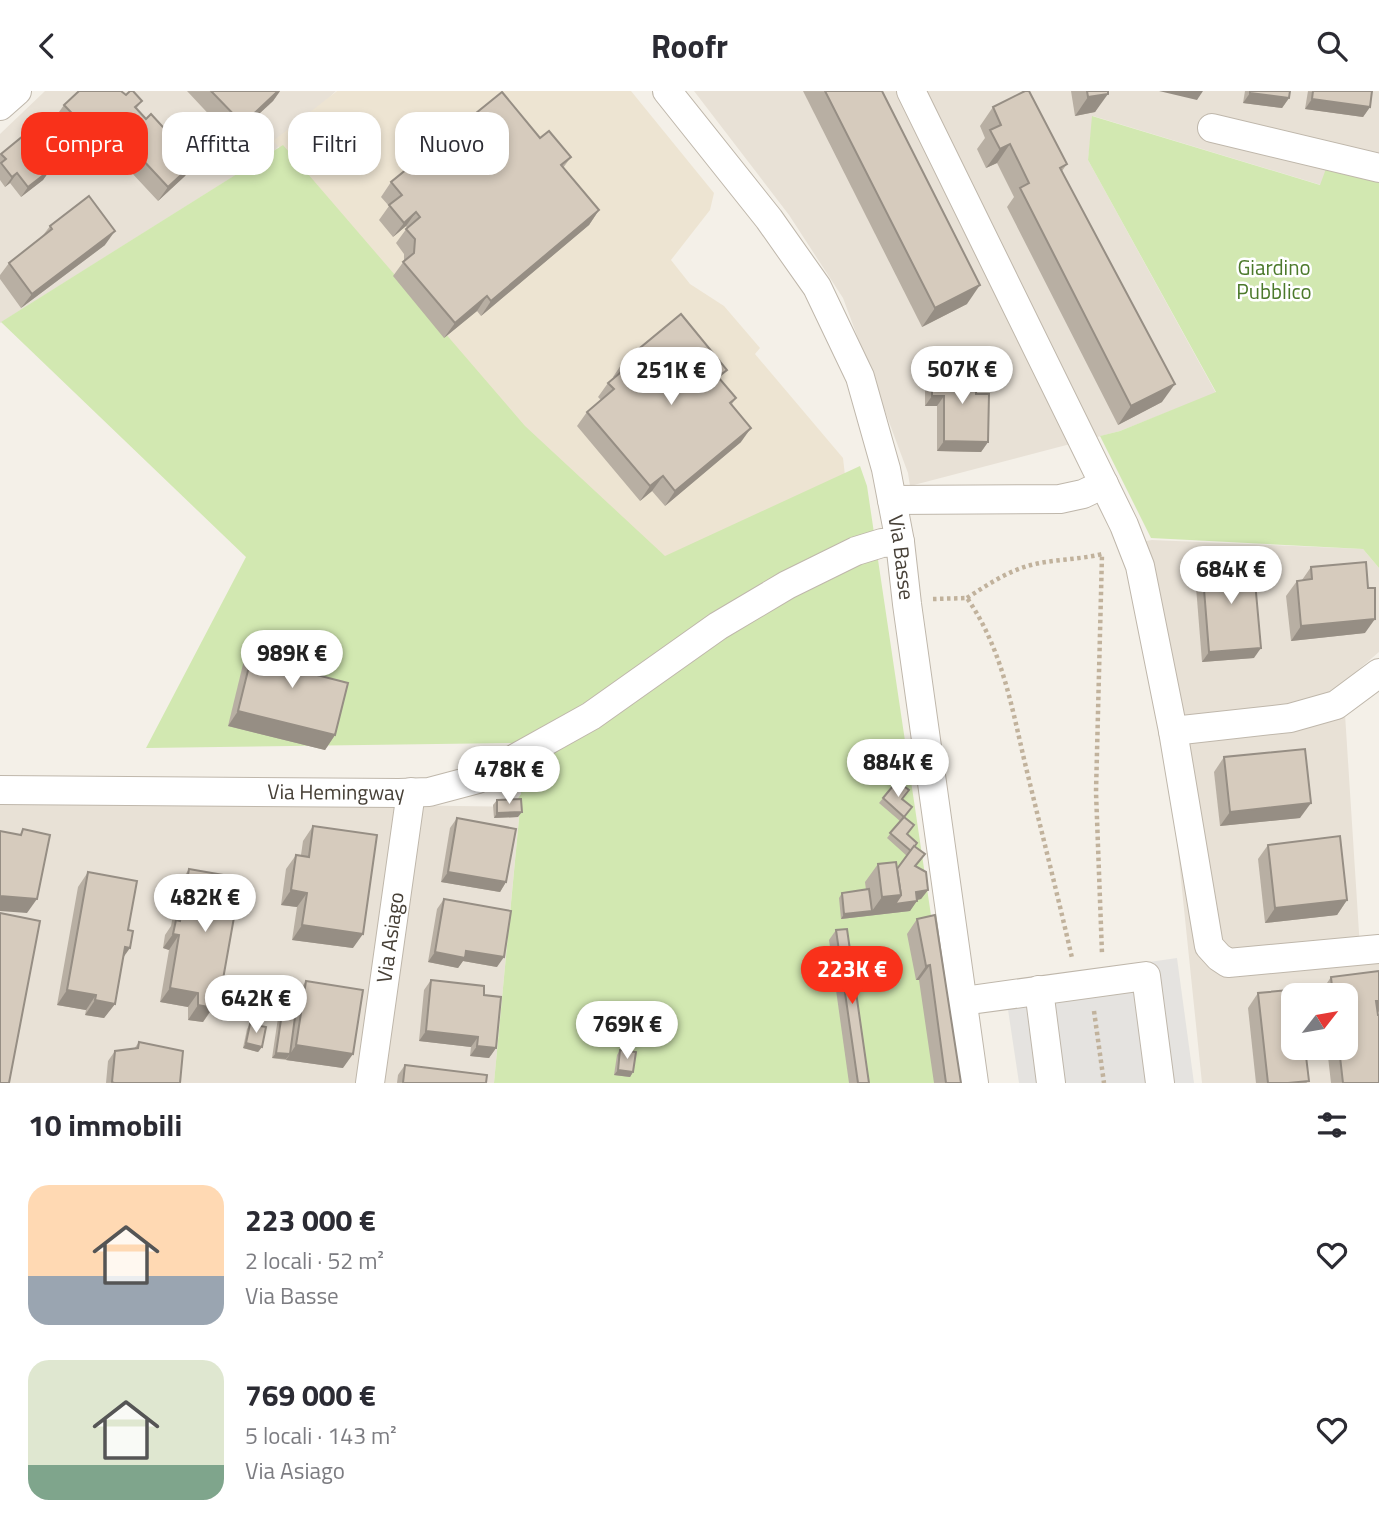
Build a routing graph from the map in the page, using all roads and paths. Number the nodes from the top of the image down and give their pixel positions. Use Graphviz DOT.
graph roads {
  1 [pos="17,91"];
  2 [pos="667,91"];
  3 [pos="911,91"];
  4 [pos="0,106"];
  5 [pos="1212,128"];
  6 [pos="1379,168"];
  7 [pos="1104,484"];
  8 [pos="892,500"];
  9 [pos="900,542"];
  10 [pos="967,598"];
  11 [pos="932,599"];
  12 [pos="1376,684"];
  13 [pos="1173,731"];
  14 [pos="0,790"];
  15 [pos="411,792"];
  16 [pos="1379,949"];
  17 [pos="1073,965"];
  18 [pos="1102,965"];
  19 [pos="1039,991"];
  20 [pos="963,1000"];
  21 [pos="1093,1003"];
  22 [pos="370,1083"];
  23 [pos="974,1083"];
  24 [pos="1051,1083"];
  25 [pos="1104,1083"];
  26 [pos="1160,1083"];
  1 -- 4 [label="street"];
  2 -- 8 [label="street, Via Basse"];
  3 -- 7 [label="street"];
  5 -- 6 [label="street"];
  7 -- 8 [label="street"];
  7 -- 13 [label="street"];
  8 -- 9 [label="street, Via Basse"];
  9 -- 15 [label="street, Via Hemingway"];
  9 -- 20 [label="street, Via Basse"];
  10 -- 11 [label="path"];
  10 -- 17 [label="path"];
  10 -- 18 [label="path"];
  12 -- 13 [label="street"];
  13 -- 16 [label="street"];
  14 -- 15 [label="street, Via Hemingway"];
  15 -- 22 [label="street, Via Asiago"];
  19 -- 20 [label="street"];
  19 -- 24 [label="street"];
  19 -- 26 [label="street"];
  20 -- 23 [label="street, Via Basse"];
  21 -- 25 [label="path"];
}
